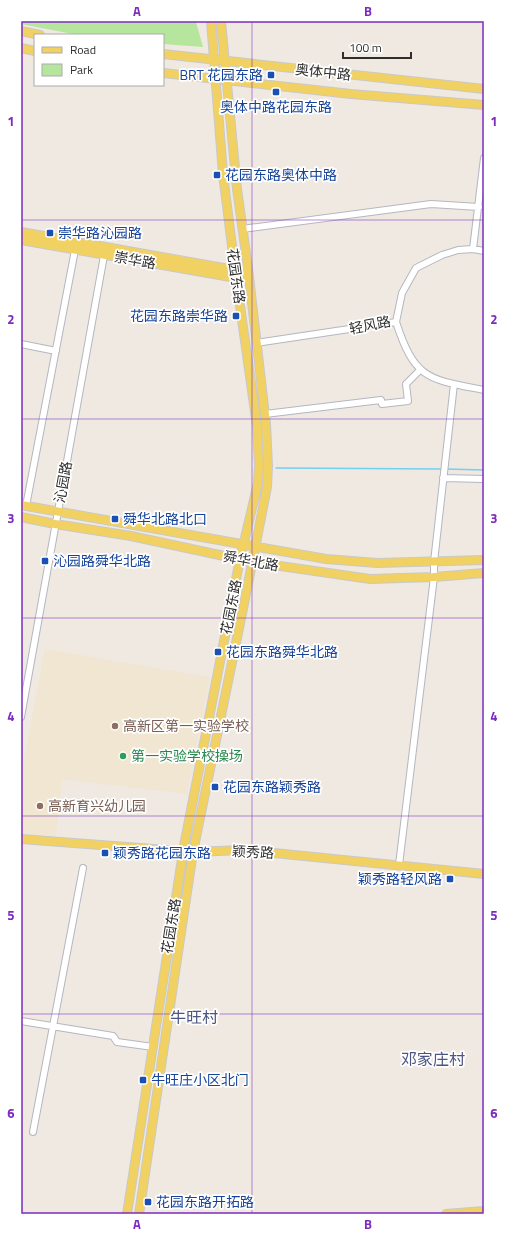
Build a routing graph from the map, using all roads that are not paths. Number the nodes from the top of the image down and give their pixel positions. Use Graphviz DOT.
graph roads {
  1 [pos="211,21"];
  2 [pos="221,21"];
  3 [pos="21,31"];
  4 [pos="35,34"];
  5 [pos="21,48"];
  6 [pos="34,51"];
  7 [pos="164,54"];
  8 [pos="214,60"];
  9 [pos="225,61"];
  10 [pos="164,72"];
  11 [pos="215,79"];
  12 [pos="226,80"];
  13 [pos="484,89"];
  14 [pos="484,105"];
  15 [pos="484,158"];
  16 [pos="479,207"];
  17 [pos="242,229"];
  18 [pos="21,232"];
  19 [pos="21,240"];
  20 [pos="473,249"];
  21 [pos="75,250"];
  22 [pos="105,251"];
  23 [pos="484,251"];
  24 [pos="248,272"];
  25 [pos="236,274"];
  26 [pos="396,322"];
  27 [pos="256,343"];
  28 [pos="21,344"];
  29 [pos="56,351"];
  30 [pos="420,370"];
  31 [pos="454,384"];
  32 [pos="484,390"];
  33 [pos="265,414"];
  34 [pos="444,472"];
  35 [pos="484,479"];
  36 [pos="24,506"];
  37 [pos="58,512"];
  38 [pos="21,517"];
  39 [pos="55,524"];
  40 [pos="244,545"];
  41 [pos="255,546"];
  42 [pos="240,560"];
  43 [pos="484,560"];
  44 [pos="252,562"];
  45 [pos="434,562"];
  46 [pos="484,573"];
  47 [pos="434,577"];
  48 [pos="21,717"];
  49 [pos="21,839"];
  50 [pos="183,851"];
  51 [pos="193,852"];
  52 [pos="399,866"];
  53 [pos="84,868"];
  54 [pos="484,874"];
  55 [pos="21,1021"];
  56 [pos="53,1026"];
  57 [pos="153,1047"];
  58 [pos="33,1132"];
  59 [pos="484,1211"];
  60 [pos="127,1214"];
  61 [pos="139,1214"];
  62 [pos="446,1214"];
  1 -- 8 [label="main road, 花园东路"];
  2 -- 9 [label="main road, 花园东路"];
  3 -- 4 [label="main road"];
  5 -- 6 [label="main road"];
  7 -- 8 [label="main road, 奥体中路"];
  8 -- 9 [label="main road, 奥体中路"];
  8 -- 11 [label="main road, 花园东路"];
  9 -- 12 [label="main road, 花园东路"];
  9 -- 13 [label="main road, 奥体中路"];
  10 -- 11 [label="main road, 奥体中路"];
  11 -- 12 [label="main road, 奥体中路"];
  11 -- 25 [label="main road, 花园东路"];
  12 -- 14 [label="main road, 奥体中路"];
  12 -- 17 [label="main road, 花园东路"];
  15 -- 16 [label="street"];
  16 -- 17 [label="street"];
  16 -- 20 [label="street"];
  17 -- 24 [label="main road, 花园东路"];
  18 -- 22 [label="main road, 崇华路"];
  19 -- 21 [label="main road, 崇华路"];
  20 -- 23 [label="street, 轻风路"];
  20 -- 26 [label="street, 轻风路"];
  21 -- 22 [label="main road, 崇华路"];
  21 -- 29 [label="street"];
  22 -- 25 [label="main road, 崇华路"];
  22 -- 37 [label="street, 沁园路"];
  24 -- 25 [label="main road, 崇华路"];
  24 -- 27 [label="main road, 花园东路"];
  25 -- 40 [label="main road, 花园东路"];
  26 -- 27 [label="street, 轻风路"];
  26 -- 30 [label="street"];
  27 -- 33 [label="main road, 花园东路"];
  28 -- 29 [label="street"];
  29 -- 36 [label="street"];
  30 -- 31 [label="street"];
  30 -- 33 [label="street"];
  31 -- 32 [label="street"];
  31 -- 34 [label="street"];
  33 -- 41 [label="main road, 花园东路"];
  34 -- 35 [label="street"];
  34 -- 45 [label="street"];
  36 -- 37 [label="main road, 舜华北路"];
  37 -- 39 [label="street, 沁园路"];
  37 -- 40 [label="main road, 舜华北路"];
  38 -- 39 [label="main road, 舜华北路"];
  39 -- 42 [label="main road, 舜华北路"];
  39 -- 48 [label="street, 沁园路"];
  40 -- 41 [label="main road, 舜华北路"];
  40 -- 42 [label="main road, 花园东路"];
  41 -- 44 [label="main road, 花园东路"];
  41 -- 45 [label="main road, 舜华北路"];
  42 -- 44 [label="main road, 舜华北路"];
  42 -- 50 [label="main road, 花园东路"];
  43 -- 45 [label="main road, 舜华北路"];
  44 -- 47 [label="main road, 舜华北路"];
  44 -- 51 [label="main road, 花园东路"];
  45 -- 47 [label="street"];
  46 -- 47 [label="main road, 舜华北路"];
  47 -- 52 [label="street"];
  49 -- 50 [label="main road, 颖秀路"];
  50 -- 51 [label="main road, 颖秀路"];
  50 -- 57 [label="main road, 花园东路"];
  51 -- 52 [label="main road, 颖秀路"];
  51 -- 61 [label="main road, 花园东路"];
  52 -- 54 [label="main road, 颖秀路"];
  53 -- 56 [label="street"];
  55 -- 56 [label="street"];
  56 -- 57 [label="street"];
  56 -- 58 [label="street"];
  57 -- 60 [label="main road, 花园东路"];
  59 -- 62 [label="main road"];
}
